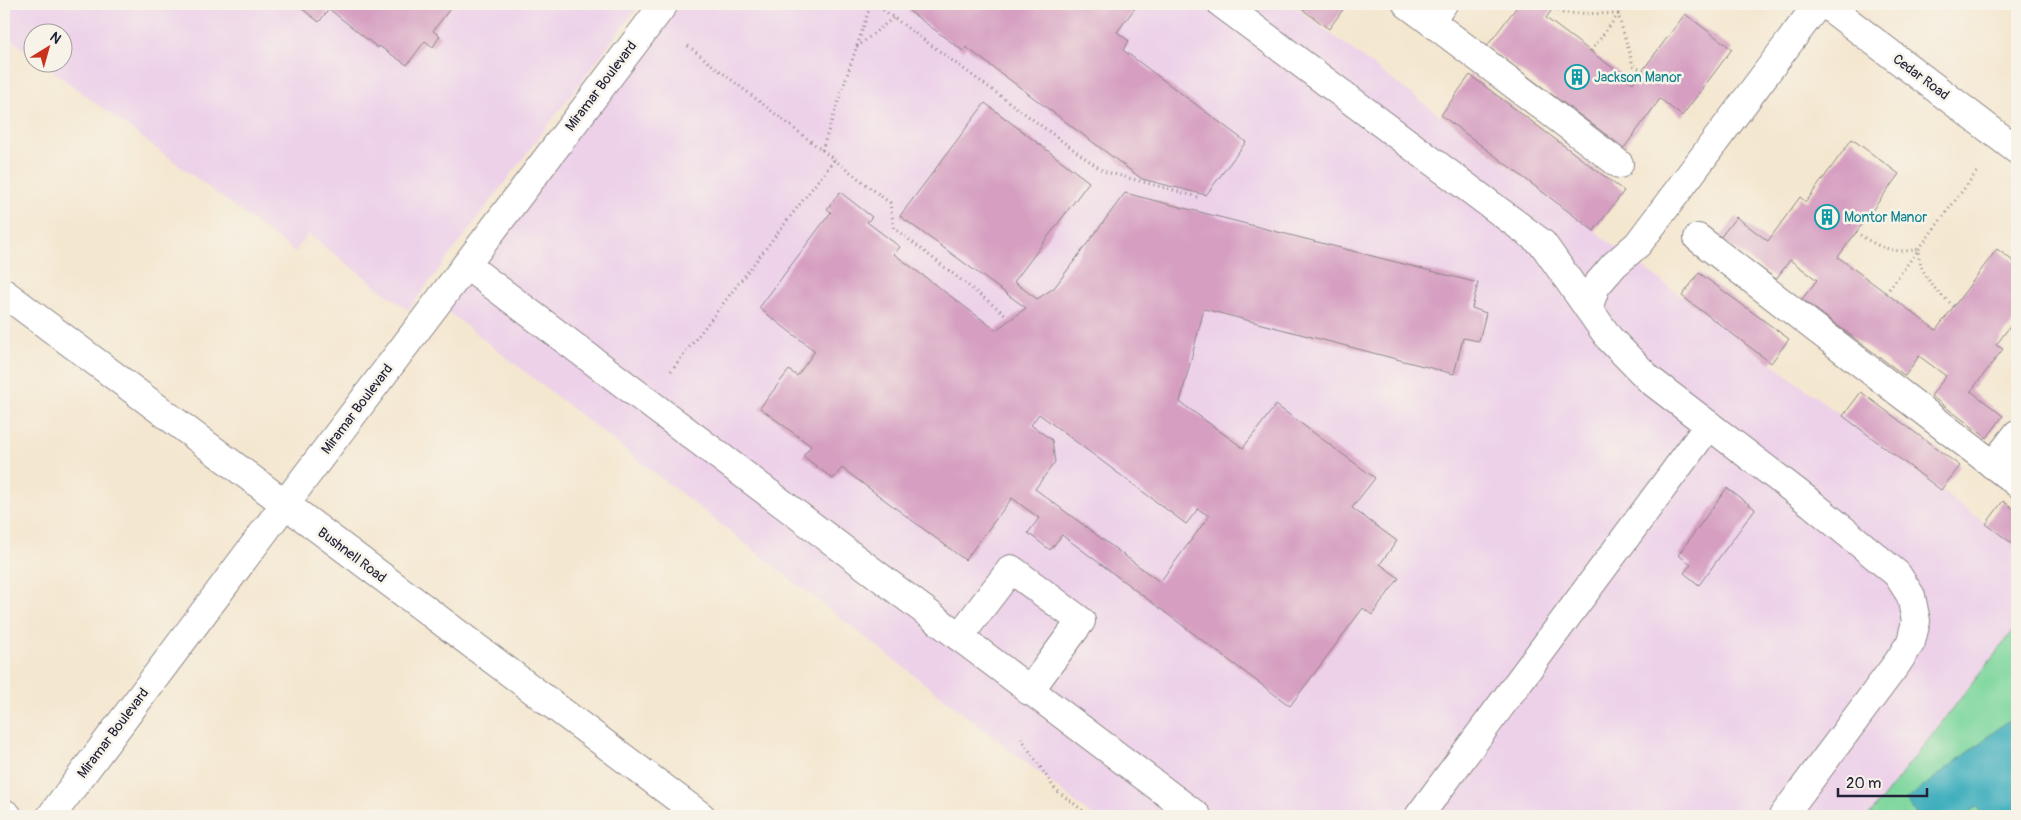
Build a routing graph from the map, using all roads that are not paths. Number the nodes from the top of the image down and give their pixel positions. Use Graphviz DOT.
graph roads {
  1 [pos="664,4"];
  2 [pos="1222,4"];
  3 [pos="1407,4"];
  4 [pos="1818,4"];
  5 [pos="1825,4"];
  6 [pos="1437,12"];
  7 [pos="2017,150"];
  8 [pos="1619,164"];
  9 [pos="1698,238"];
  10 [pos="466,265"];
  11 [pos="4,293"];
  12 [pos="1588,308"];
  13 [pos="1709,426"];
  14 [pos="2017,434"];
  15 [pos="1993,465"];
  16 [pos="2017,483"];
  17 [pos="284,504"];
  18 [pos="958,637"];
  19 [pos="1029,690"];
  20 [pos="4,813"];
  21 [pos="8,816"];
  22 [pos="51,816"];
  23 [pos="700,816"];
  24 [pos="1197,816"];
  25 [pos="1419,816"];
  26 [pos="1784,816"];
  1 -- 10 [label="street, Miramar Boulevard"];
  2 -- 12 [label="street"];
  3 -- 6 [label="street"];
  4 -- 12 [label="street"];
  5 -- 7 [label="street, Cedar Road"];
  6 -- 8 [label="street"];
  9 -- 15 [label="street"];
  10 -- 17 [label="street, Miramar Boulevard"];
  10 -- 18 [label="street"];
  11 -- 17 [label="street, Bushnell Road"];
  12 -- 13 [label="street"];
  13 -- 25 [label="street"];
  13 -- 26 [label="street"];
  14 -- 15 [label="street"];
  15 -- 16 [label="street"];
  17 -- 22 [label="street, Miramar Boulevard"];
  17 -- 23 [label="street, Bushnell Road"];
  18 -- 19 [label="street"];
  18 -- 19 [label="street"];
  19 -- 24 [label="street"];
  20 -- 21 [label="street"];
}
